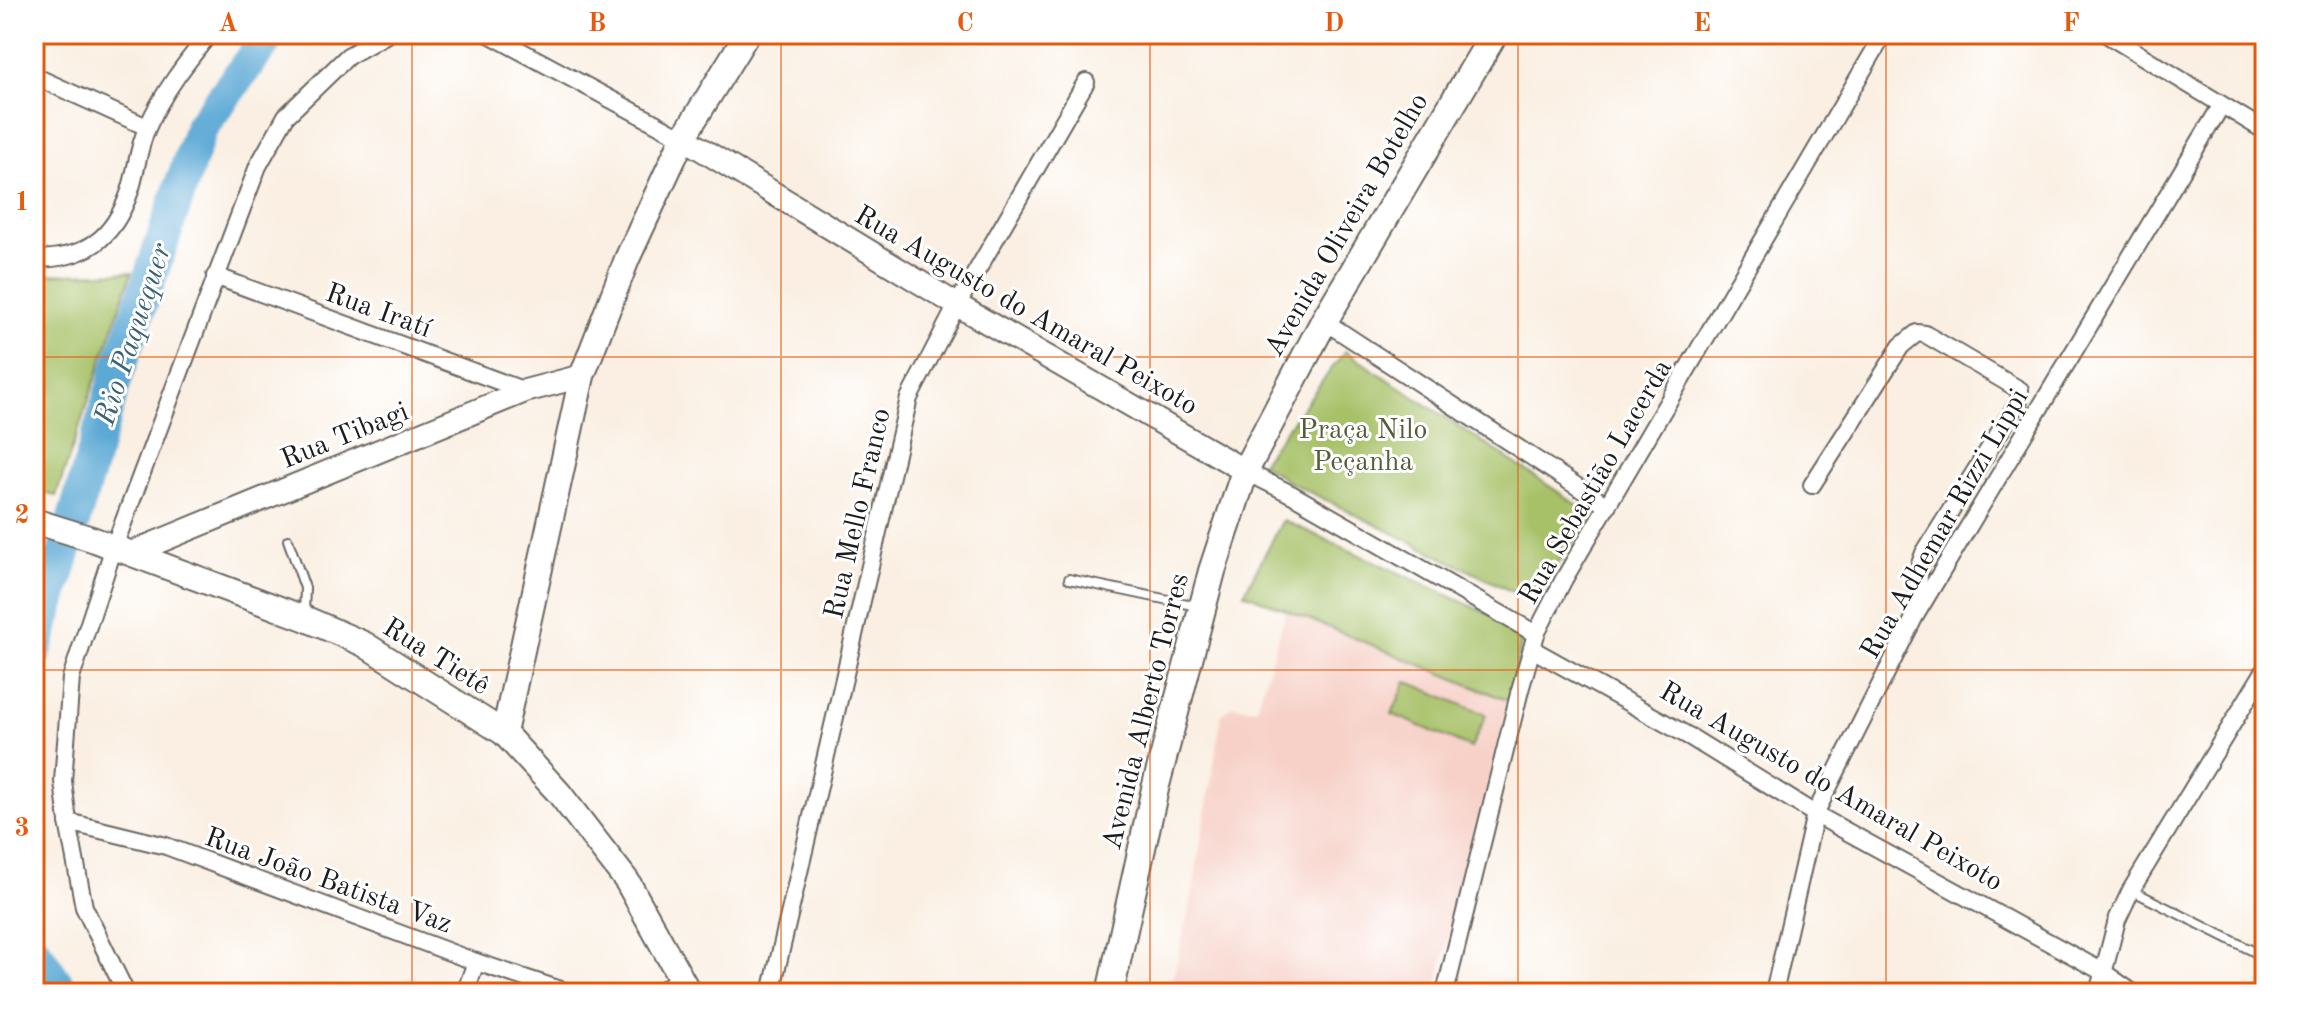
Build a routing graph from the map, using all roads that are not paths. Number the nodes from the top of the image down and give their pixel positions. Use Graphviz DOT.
graph roads {
  1 [pos="209,34"];
  2 [pos="387,34"];
  3 [pos="489,34"];
  4 [pos="747,34"];
  5 [pos="1493,34"];
  6 [pos="1884,34"];
  7 [pos="2106,34"];
  8 [pos="34,76"];
  9 [pos="1086,82"];
  10 [pos="2221,106"];
  11 [pos="147,127"];
  12 [pos="2265,131"];
  13 [pos="683,138"];
  14 [pos="34,259"];
  15 [pos="215,276"];
  16 [pos="957,305"];
  17 [pos="1324,321"];
  18 [pos="582,376"];
  19 [pos="525,391"];
  20 [pos="1251,460"];
  21 [pos="1812,485"];
  22 [pos="1607,506"];
  23 [pos="34,521"];
  24 [pos="288,540"];
  25 [pos="112,546"];
  26 [pos="1069,579"];
  27 [pos="1202,607"];
  28 [pos="1915,616"];
  29 [pos="304,618"];
  30 [pos="1534,642"];
  31 [pos="2265,671"];
  32 [pos="504,733"];
  33 [pos="1815,814"];
  34 [pos="68,822"];
  35 [pos="2131,890"];
  36 [pos="2265,957"];
  37 [pos="476,962"];
  38 [pos="2103,972"];
  39 [pos="686,984"];
  40 [pos="126,993"];
  41 [pos="465,993"];
  42 [pos="570,993"];
  43 [pos="659,993"];
  44 [pos="771,993"];
  45 [pos="1110,993"];
  46 [pos="1445,993"];
  47 [pos="1774,993"];
  48 [pos="2098,993"];
  49 [pos="2133,993"];
  1 -- 11 [label="street"];
  2 -- 15 [label="street"];
  3 -- 13 [label="street, Rua Augusto do Amaral Peixoto"];
  4 -- 13 [label="main road"];
  5 -- 17 [label="main road, Avenida Oliveira Botelho"];
  6 -- 22 [label="street, Rua Sebastião Lacerda"];
  7 -- 10 [label="street"];
  8 -- 11 [label="street"];
  9 -- 16 [label="street, Rua Mello Franco"];
  10 -- 12 [label="street"];
  10 -- 28 [label="street, Rua Adhemar Rizzi Lippi"];
  11 -- 14 [label="street"];
  13 -- 16 [label="street, Rua Augusto do Amaral Peixoto"];
  13 -- 18 [label="main road"];
  15 -- 19 [label="street, Rua Iratí"];
  15 -- 25 [label="street"];
  16 -- 20 [label="street, Rua Augusto do Amaral Peixoto"];
  16 -- 44 [label="street, Rua Mello Franco"];
  17 -- 20 [label="main road, Avenida Oliveira Botelho"];
  17 -- 22 [label="street"];
  18 -- 19 [label="street, Rua Tibagi"];
  18 -- 32 [label="main road"];
  19 -- 25 [label="street, Rua Tibagi"];
  20 -- 27 [label="main road, Avenida Alberto Torres"];
  20 -- 30 [label="street, Rua Augusto do Amaral Peixoto"];
  21 -- 28 [label="street"];
  22 -- 30 [label="street, Rua Sebastião Lacerda"];
  23 -- 25 [label="main road, Rua Tietê"];
  24 -- 29 [label="lane"];
  25 -- 29 [label="main road, Rua Tietê"];
  25 -- 34 [label="street"];
  26 -- 27 [label="lane"];
  27 -- 45 [label="main road, Avenida Alberto Torres"];
  28 -- 33 [label="street, Rua Adhemar Rizzi Lippi"];
  29 -- 32 [label="main road, Rua Tietê"];
  30 -- 33 [label="street, Rua Augusto do Amaral Peixoto"];
  30 -- 46 [label="street, Rua Sebastião Lacerda"];
  31 -- 35 [label="street"];
  32 -- 39 [label="main road, Rua Tietê"];
  33 -- 38 [label="street, Rua Augusto do Amaral Peixoto"];
  33 -- 47 [label="street, Rua Adhemar Rizzi Lippi"];
  34 -- 37 [label="street, Rua João Batista Vaz"];
  34 -- 40 [label="street"];
  35 -- 36 [label="lane"];
  35 -- 38 [label="street"];
  37 -- 41 [label="street"];
  37 -- 42 [label="street, Rua João Batista Vaz"];
  38 -- 48 [label="street"];
  38 -- 49 [label="street, Rua Augusto do Amaral Peixoto"];
  39 -- 43 [label="street"];
}
